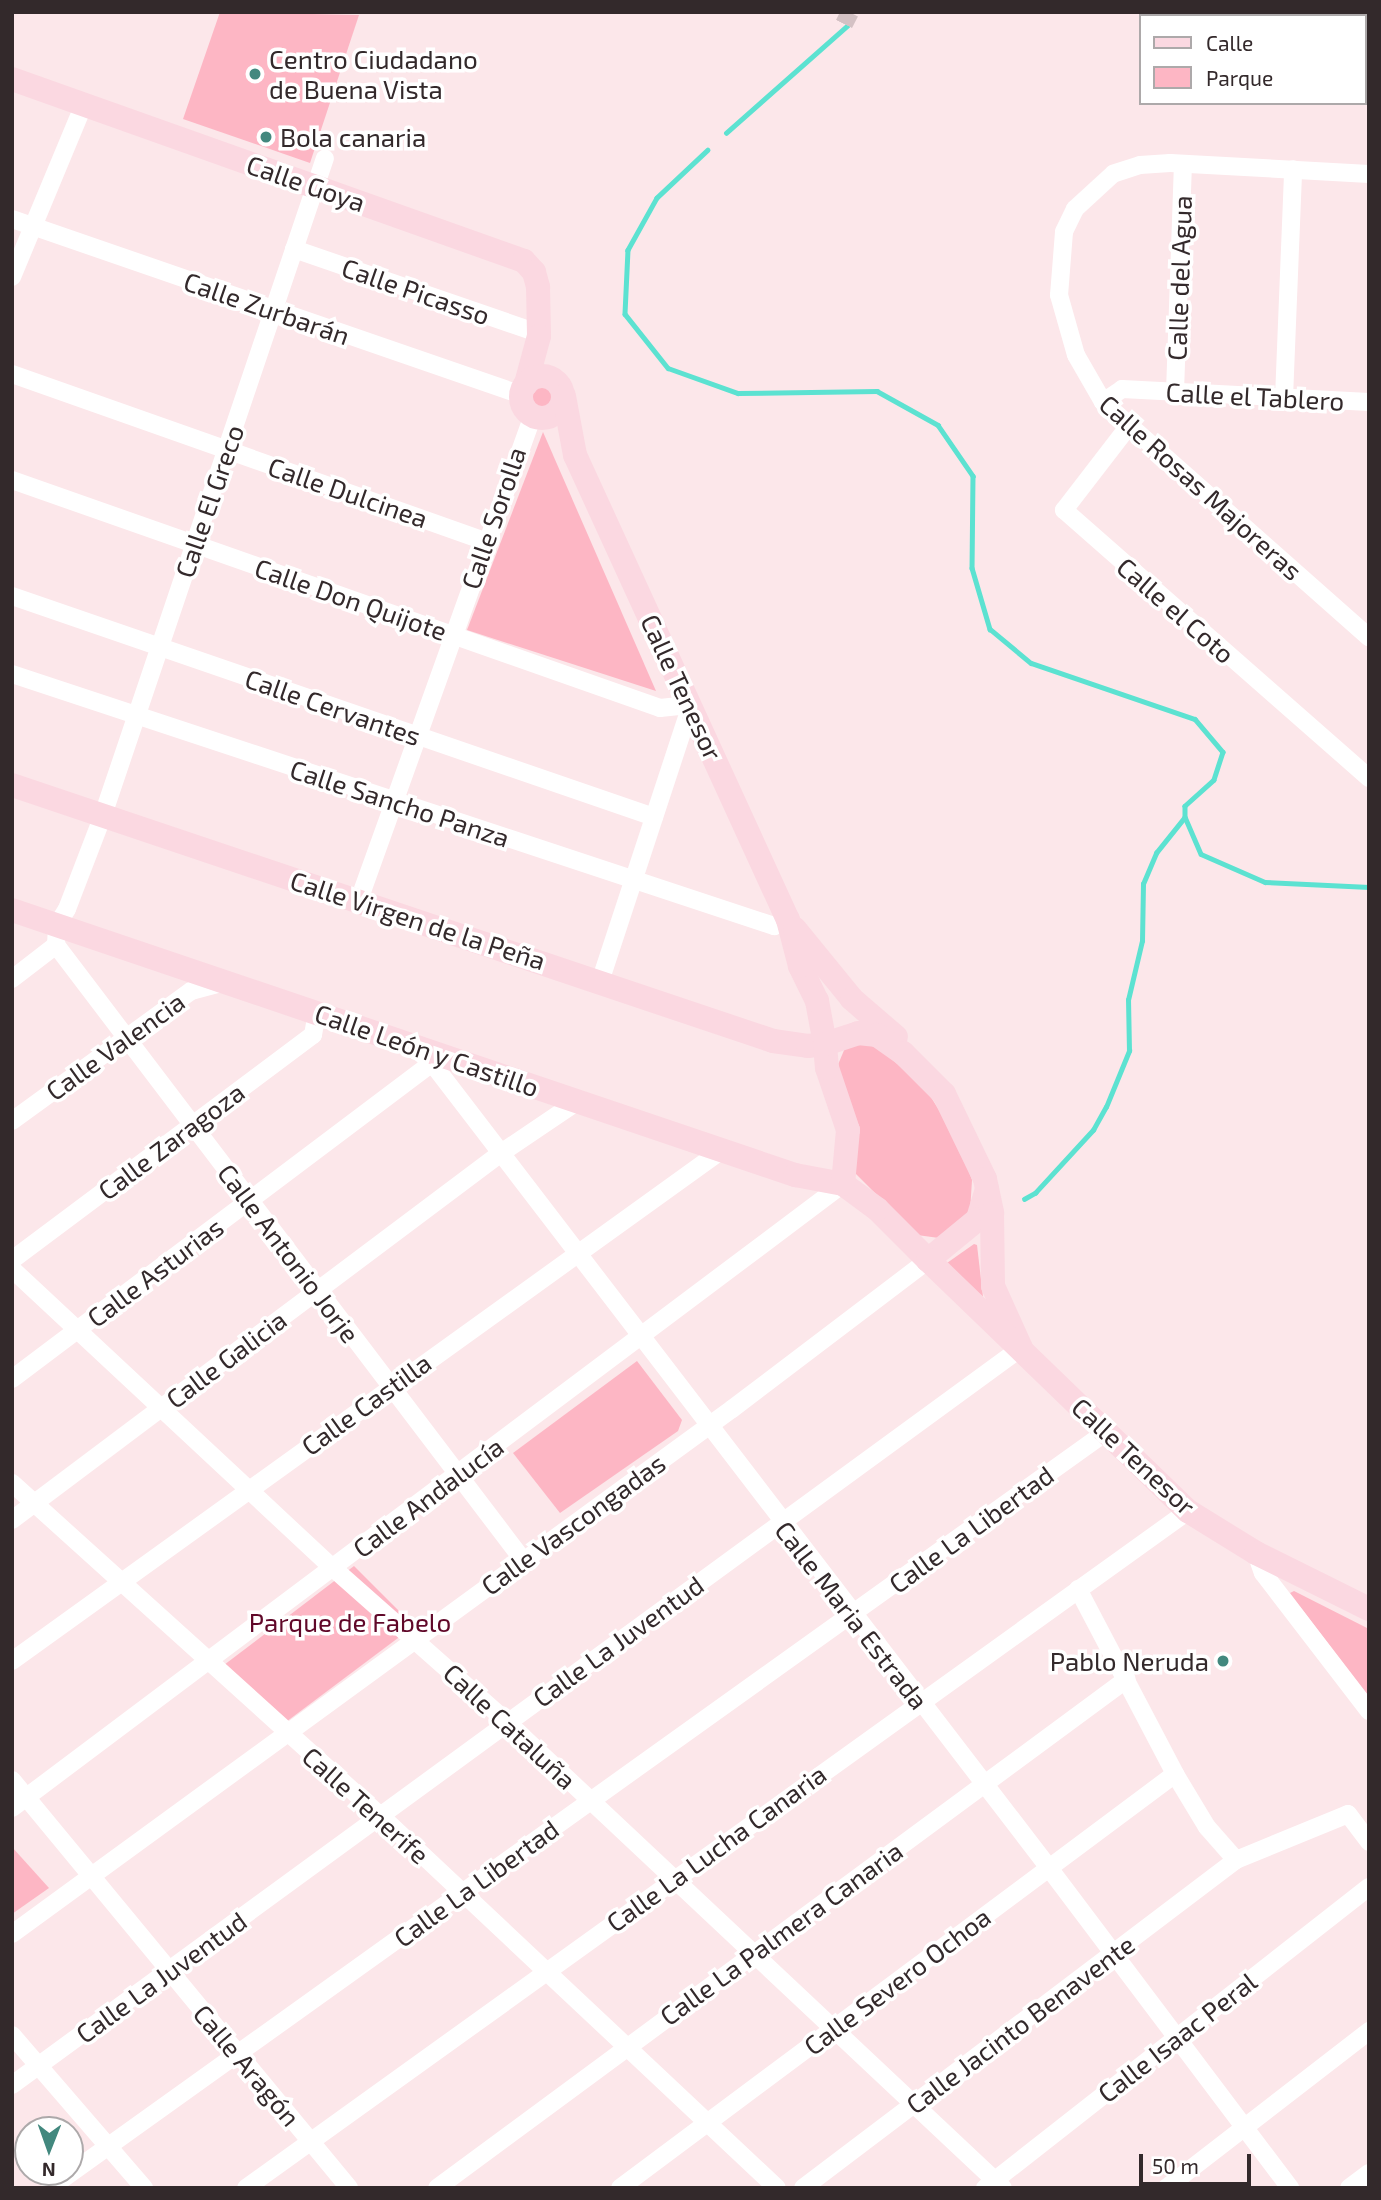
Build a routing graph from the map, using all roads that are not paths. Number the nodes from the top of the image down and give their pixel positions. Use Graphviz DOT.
graph roads {
  1 [pos="12,79"];
  2 [pos="85,104"];
  3 [pos="325,159"];
  4 [pos="1183,163"];
  5 [pos="1293,169"];
  6 [pos="1369,174"];
  7 [pos="315,186"];
  8 [pos="12,219"];
  9 [pos="33,227"];
  10 [pos="294,249"];
  11 [pos="12,277"];
  12 [pos="273,310"];
  13 [pos="538,334"];
  14 [pos="12,374"];
  15 [pos="561,390"];
  16 [pos="1175,392"];
  17 [pos="1284,398"];
  18 [pos="1103,402"];
  19 [pos="1369,402"];
  20 [pos="530,403"];
  21 [pos="1128,427"];
  22 [pos="226,450"];
  23 [pos="575,455"];
  24 [pos="12,480"];
  25 [pos="485,541"];
  26 [pos="194,544"];
  27 [pos="12,596"];
  28 [pos="453,635"];
  29 [pos="1369,637"];
  30 [pos="160,647"];
  31 [pos="12,674"];
  32 [pos="691,705"];
  33 [pos="136,715"];
  34 [pos="417,735"];
  35 [pos="1369,778"];
  36 [pos="12,785"];
  37 [pos="394,801"];
  38 [pos="103,815"];
  39 [pos="654,817"];
  40 [pos="633,880"];
  41 [pos="359,901"];
  42 [pos="12,910"];
  43 [pos="788,920"];
  44 [pos="56,935"];
  45 [pos="800,966"];
  46 [pos="12,979"];
  47 [pos="600,981"];
  48 [pos="223,982"];
  49 [pos="317,1013"];
  50 [pos="127,1039"];
  51 [pos="787,1043"];
  52 [pos="825,1044"];
  53 [pos="411,1045"];
  54 [pos="432,1063"];
  55 [pos="936,1084"];
  56 [pos="578,1101"];
  57 [pos="12,1121"];
  58 [pos="192,1125"];
  59 [pos="722,1150"];
  60 [pos="501,1153"];
  61 [pos="795,1175"];
  62 [pos="844,1184"];
  63 [pos="987,1189"];
  64 [pos="250,1201"];
  65 [pos="814,1208"];
  66 [pos="575,1252"];
  67 [pos="12,1260"];
  68 [pos="928,1261"];
  69 [pos="12,1269"];
  70 [pos="317,1291"];
  71 [pos="78,1330"];
  72 [pos="639,1339"];
  73 [pos="1021,1348"];
  74 [pos="12,1379"];
  75 [pos="390,1386"];
  76 [pos="161,1408"];
  77 [pos="708,1425"];
  78 [pos="1106,1432"];
  79 [pos="457,1476"];
  80 [pos="12,1483"];
  81 [pos="249,1489"];
  82 [pos="34,1503"];
  83 [pos="1188,1511"];
  84 [pos="12,1520"];
  85 [pos="781,1523"];
  86 [pos="1256,1553"];
  87 [pos="523,1560"];
  88 [pos="333,1568"];
  89 [pos="120,1583"];
  90 [pos="1078,1589"];
  91 [pos="1369,1609"];
  92 [pos="852,1614"];
  93 [pos="416,1640"];
  94 [pos="12,1661"];
  95 [pos="207,1663"];
  96 [pos="1127,1679"];
  97 [pos="919,1703"];
  98 [pos="1369,1711"];
  99 [pos="506,1721"];
  100 [pos="286,1734"];
  101 [pos="1175,1774"];
  102 [pos="12,1780"];
  103 [pos="984,1784"];
  104 [pos="591,1801"];
  105 [pos="20,1803"];
  106 [pos="381,1816"];
  107 [pos="1369,1842"];
  108 [pos="1236,1860"];
  109 [pos="1049,1868"];
  110 [pos="92,1876"];
  111 [pos="673,1878"];
  112 [pos="1369,1887"];
  113 [pos="462,1893"];
  114 [pos="12,1934"];
  115 [pos="754,1954"];
  116 [pos="1112,1954"];
  117 [pos="170,1970"];
  118 [pos="546,1972"];
  119 [pos="833,2028"];
  120 [pos="1369,2031"];
  121 [pos="12,2035"];
  122 [pos="1176,2038"];
  123 [pos="628,2046"];
  124 [pos="238,2053"];
  125 [pos="38,2066"];
  126 [pos="12,2085"];
  127 [pos="914,2104"];
  128 [pos="706,2121"];
  129 [pos="1244,2128"];
  130 [pos="311,2141"];
  131 [pos="109,2146"];
  132 [pos="1369,2172"];
  133 [pos="994,2185"];
  134 [pos="50,2188"];
  135 [pos="144,2188"];
  136 [pos="246,2188"];
  137 [pos="349,2188"];
  138 [pos="437,2188"];
  139 [pos="620,2188"];
  140 [pos="777,2188"];
  141 [pos="803,2188"];
  142 [pos="1167,2188"];
  143 [pos="1290,2188"];
  144 [pos="1349,2188"];
  1 -- 2 [label="street, Calle Goya"];
  2 -- 7 [label="street, Calle Goya"];
  2 -- 9 [label="street"];
  3 -- 7 [label="street, Calle El Greco"];
  4 -- 5 [label="street, Calle Rosas Majoreras"];
  4 -- 16 [label="street, Calle del Agua"];
  4 -- 18 [label="street, Calle Rosas Majoreras"];
  5 -- 6 [label="street, Calle Rosas Majoreras"];
  5 -- 17 [label="street"];
  7 -- 10 [label="street, Calle El Greco"];
  7 -- 13 [label="street, Calle Goya"];
  8 -- 9 [label="street, Calle Zurbarán"];
  9 -- 11 [label="street"];
  9 -- 12 [label="street, Calle Zurbarán"];
  10 -- 12 [label="street, Calle El Greco"];
  10 -- 13 [label="street, Calle Picasso"];
  12 -- 20 [label="street, Calle Zurbarán"];
  12 -- 22 [label="street, Calle El Greco"];
  13 -- 15 [label="street, Calle Goya"];
  13 -- 20 [label="street, Calle Goya"];
  14 -- 22 [label="street, Calle Dulcinea"];
  15 -- 20 [label="street"];
  15 -- 20 [label="street"];
  15 -- 23 [label="street, Calle Tenesor"];
  16 -- 17 [label="street, Calle el Tablero"];
  16 -- 18 [label="street, Calle el Tablero"];
  17 -- 19 [label="street, Calle el Tablero"];
  18 -- 21 [label="street, Calle Rosas Majoreras"];
  20 -- 23 [label="street, Calle Tenesor"];
  20 -- 25 [label="street, Calle Sorolla"];
  21 -- 29 [label="street, Calle Rosas Majoreras"];
  21 -- 35 [label="street, Calle el Coto"];
  22 -- 25 [label="street, Calle Dulcinea"];
  22 -- 26 [label="street, Calle El Greco"];
  23 -- 32 [label="street, Calle Tenesor"];
  24 -- 26 [label="street, Calle Don Quijote"];
  25 -- 28 [label="street, Calle Sorolla"];
  26 -- 28 [label="street, Calle Don Quijote"];
  26 -- 30 [label="street, Calle El Greco"];
  27 -- 30 [label="street, Calle Cervantes"];
  28 -- 32 [label="street, Calle Don Quijote"];
  28 -- 34 [label="street, Calle Sorolla"];
  30 -- 33 [label="street, Calle El Greco"];
  30 -- 34 [label="street, Calle Cervantes"];
  31 -- 33 [label="street, Calle Sancho Panza"];
  32 -- 39 [label="street"];
  32 -- 43 [label="street, Calle Tenesor"];
  33 -- 37 [label="street, Calle Sancho Panza"];
  33 -- 38 [label="street, Calle El Greco"];
  34 -- 37 [label="street, Calle Sorolla"];
  34 -- 39 [label="street, Calle Cervantes"];
  36 -- 38 [label="street, Calle Virgen de la Peña"];
  37 -- 40 [label="street, Calle Sancho Panza"];
  37 -- 41 [label="street, Calle Sorolla"];
  38 -- 41 [label="street, Calle Virgen de la Peña"];
  38 -- 44 [label="street, Calle El Greco"];
  39 -- 40 [label="street"];
  40 -- 43 [label="street, Calle Sancho Panza"];
  40 -- 47 [label="street"];
  41 -- 47 [label="street, Calle Virgen de la Peña"];
  42 -- 44 [label="street, Calle León y Castillo"];
  43 -- 45 [label="street, Calle Tenesor"];
  43 -- 55 [label="street, Calle Tenesor"];
  44 -- 46 [label="street"];
  44 -- 48 [label="street, Calle León y Castillo"];
  44 -- 50 [label="street, Calle Antonio Jorje"];
  45 -- 51 [label="street"];
  45 -- 52 [label="street, Calle Tenesor"];
  47 -- 51 [label="street, Calle Virgen de la Peña"];
  48 -- 49 [label="street, Calle León y Castillo"];
  48 -- 50 [label="street, Calle Valencia"];
  49 -- 53 [label="street, Calle León y Castillo"];
  49 -- 58 [label="street, Calle Zaragoza"];
  50 -- 57 [label="street, Calle Valencia"];
  50 -- 58 [label="street, Calle Antonio Jorje"];
  51 -- 52 [label="street, Calle Virgen de la Peña"];
  52 -- 55 [label="street, Calle Virgen de la Peña"];
  52 -- 62 [label="street, Calle Tenesor"];
  53 -- 54 [label="street, Calle Maria Estrada"];
  53 -- 56 [label="street, Calle León y Castillo"];
  54 -- 60 [label="street, Calle Maria Estrada"];
  54 -- 64 [label="street, Calle Asturias"];
  55 -- 63 [label="street, Calle Tenesor"];
  56 -- 59 [label="street, Calle León y Castillo"];
  56 -- 60 [label="street, Calle Galicia"];
  58 -- 64 [label="street, Calle Antonio Jorje"];
  58 -- 67 [label="street, Calle Zaragoza"];
  59 -- 61 [label="street, Calle León y Castillo"];
  59 -- 66 [label="street, Calle Castilla"];
  60 -- 66 [label="street, Calle Maria Estrada"];
  60 -- 70 [label="street, Calle Galicia"];
  61 -- 62 [label="street, Calle León y Castillo"];
  61 -- 65 [label="street"];
  62 -- 65 [label="street, Calle Andalucía"];
  62 -- 68 [label="street, Calle Tenesor"];
  63 -- 68 [label="street"];
  63 -- 73 [label="street, Calle Tenesor"];
  64 -- 70 [label="street, Calle Antonio Jorje"];
  64 -- 71 [label="street, Calle Asturias"];
  65 -- 72 [label="street, Calle Andalucía"];
  66 -- 72 [label="street, Calle Maria Estrada"];
  66 -- 75 [label="street, Calle Castilla"];
  68 -- 73 [label="street, Calle Tenesor"];
  68 -- 77 [label="street, Calle Vascongadas"];
  69 -- 71 [label="street, Calle Cataluña"];
  70 -- 75 [label="street, Calle Antonio Jorje"];
  70 -- 76 [label="street, Calle Galicia"];
  71 -- 74 [label="street, Calle Asturias"];
  71 -- 76 [label="street, Calle Cataluña"];
  72 -- 77 [label="street, Calle Maria Estrada"];
  72 -- 79 [label="street, Calle Andalucía"];
  73 -- 78 [label="street, Calle Tenesor"];
  73 -- 85 [label="street, Calle La Juventud"];
  75 -- 79 [label="street, Calle Antonio Jorje"];
  75 -- 81 [label="street, Calle Castilla"];
  76 -- 81 [label="street, Calle Cataluña"];
  76 -- 82 [label="street, Calle Galicia"];
  77 -- 85 [label="street, Calle Maria Estrada"];
  77 -- 87 [label="street, Calle Vascongadas"];
  78 -- 83 [label="street, Calle Tenesor"];
  78 -- 92 [label="street, Calle La Libertad"];
  79 -- 87 [label="street, Calle Antonio Jorje"];
  79 -- 88 [label="street, Calle Andalucía"];
  80 -- 82 [label="street, Calle Tenerife"];
  81 -- 88 [label="street, Calle Cataluña"];
  81 -- 89 [label="street, Calle Castilla"];
  82 -- 84 [label="street, Calle Galicia"];
  82 -- 89 [label="street, Calle Tenerife"];
  83 -- 86 [label="street, Calle Tenesor"];
  83 -- 90 [label="street, Calle La Lucha Canaria"];
  85 -- 92 [label="street, Calle Maria Estrada"];
  85 -- 99 [label="street, Calle La Juventud"];
  86 -- 91 [label="street, Calle Tenesor"];
  86 -- 98 [label="street"];
  87 -- 93 [label="street, Calle Vascongadas"];
  88 -- 93 [label="street, Calle Cataluña"];
  88 -- 95 [label="street, Calle Andalucía"];
  89 -- 94 [label="street, Calle Castilla"];
  89 -- 95 [label="street, Calle Tenerife"];
  90 -- 96 [label="street"];
  90 -- 97 [label="street, Calle La Lucha Canaria"];
  92 -- 97 [label="street, Calle Maria Estrada"];
  92 -- 104 [label="street, Calle La Libertad"];
  93 -- 99 [label="street, Calle Cataluña"];
  93 -- 100 [label="street, Calle Vascongadas"];
  95 -- 100 [label="street, Calle Tenerife"];
  95 -- 105 [label="street, Calle Andalucía"];
  96 -- 101 [label="street"];
  96 -- 103 [label="street, Calle La Palmera Canaria"];
  97 -- 103 [label="street, Calle Maria Estrada"];
  97 -- 111 [label="street, Calle La Lucha Canaria"];
  99 -- 104 [label="street, Calle Cataluña"];
  99 -- 106 [label="street, Calle La Juventud"];
  100 -- 106 [label="street, Calle Tenerife"];
  100 -- 110 [label="street, Calle Vascongadas"];
  101 -- 108 [label="street"];
  101 -- 109 [label="street, Calle Severo Ochoa"];
  102 -- 105 [label="street, Calle Aragón"];
  103 -- 109 [label="street, Calle Maria Estrada"];
  103 -- 115 [label="street, Calle La Palmera Canaria"];
  104 -- 111 [label="street, Calle Cataluña"];
  104 -- 113 [label="street, Calle La Libertad"];
  105 -- 110 [label="street, Calle Aragón"];
  106 -- 113 [label="street, Calle Tenerife"];
  106 -- 117 [label="street, Calle La Juventud"];
  107 -- 108 [label="street, Calle Jacinto Benavente"];
  108 -- 116 [label="street, Calle Jacinto Benavente"];
  109 -- 116 [label="street, Calle Maria Estrada"];
  109 -- 119 [label="street, Calle Severo Ochoa"];
  110 -- 114 [label="street, Calle Vascongadas"];
  110 -- 117 [label="street, Calle Aragón"];
  111 -- 115 [label="street, Calle Cataluña"];
  111 -- 118 [label="street, Calle La Lucha Canaria"];
  112 -- 122 [label="street, Calle Isaac Peral"];
  113 -- 118 [label="street, Calle Tenerife"];
  113 -- 124 [label="street, Calle La Libertad"];
  115 -- 119 [label="street, Calle Cataluña"];
  115 -- 123 [label="street, Calle La Palmera Canaria"];
  116 -- 122 [label="street, Calle Maria Estrada"];
  116 -- 127 [label="street, Calle Jacinto Benavente"];
  117 -- 124 [label="street, Calle Aragón"];
  117 -- 125 [label="street, Calle La Juventud"];
  118 -- 123 [label="street, Calle Tenerife"];
  118 -- 130 [label="street, Calle La Lucha Canaria"];
  119 -- 127 [label="street, Calle Cataluña"];
  119 -- 128 [label="street, Calle Severo Ochoa"];
  120 -- 129 [label="street"];
  121 -- 125 [label="street"];
  122 -- 129 [label="street, Calle Maria Estrada"];
  122 -- 133 [label="street, Calle Isaac Peral"];
  123 -- 128 [label="street, Calle Tenerife"];
  123 -- 138 [label="street, Calle La Palmera Canaria"];
  124 -- 130 [label="street, Calle Aragón"];
  124 -- 131 [label="street, Calle La Libertad"];
  125 -- 126 [label="street, Calle La Juventud"];
  125 -- 131 [label="street"];
  127 -- 133 [label="street, Calle Cataluña"];
  127 -- 141 [label="street, Calle Jacinto Benavente"];
  128 -- 139 [label="street, Calle Severo Ochoa"];
  128 -- 140 [label="street, Calle Tenerife"];
  129 -- 142 [label="street"];
  129 -- 143 [label="street, Calle Maria Estrada"];
  130 -- 136 [label="street, Calle La Lucha Canaria"];
  130 -- 137 [label="street, Calle Aragón"];
  131 -- 134 [label="street, Calle La Libertad"];
  131 -- 135 [label="street"];
  132 -- 144 [label="street"];
}
